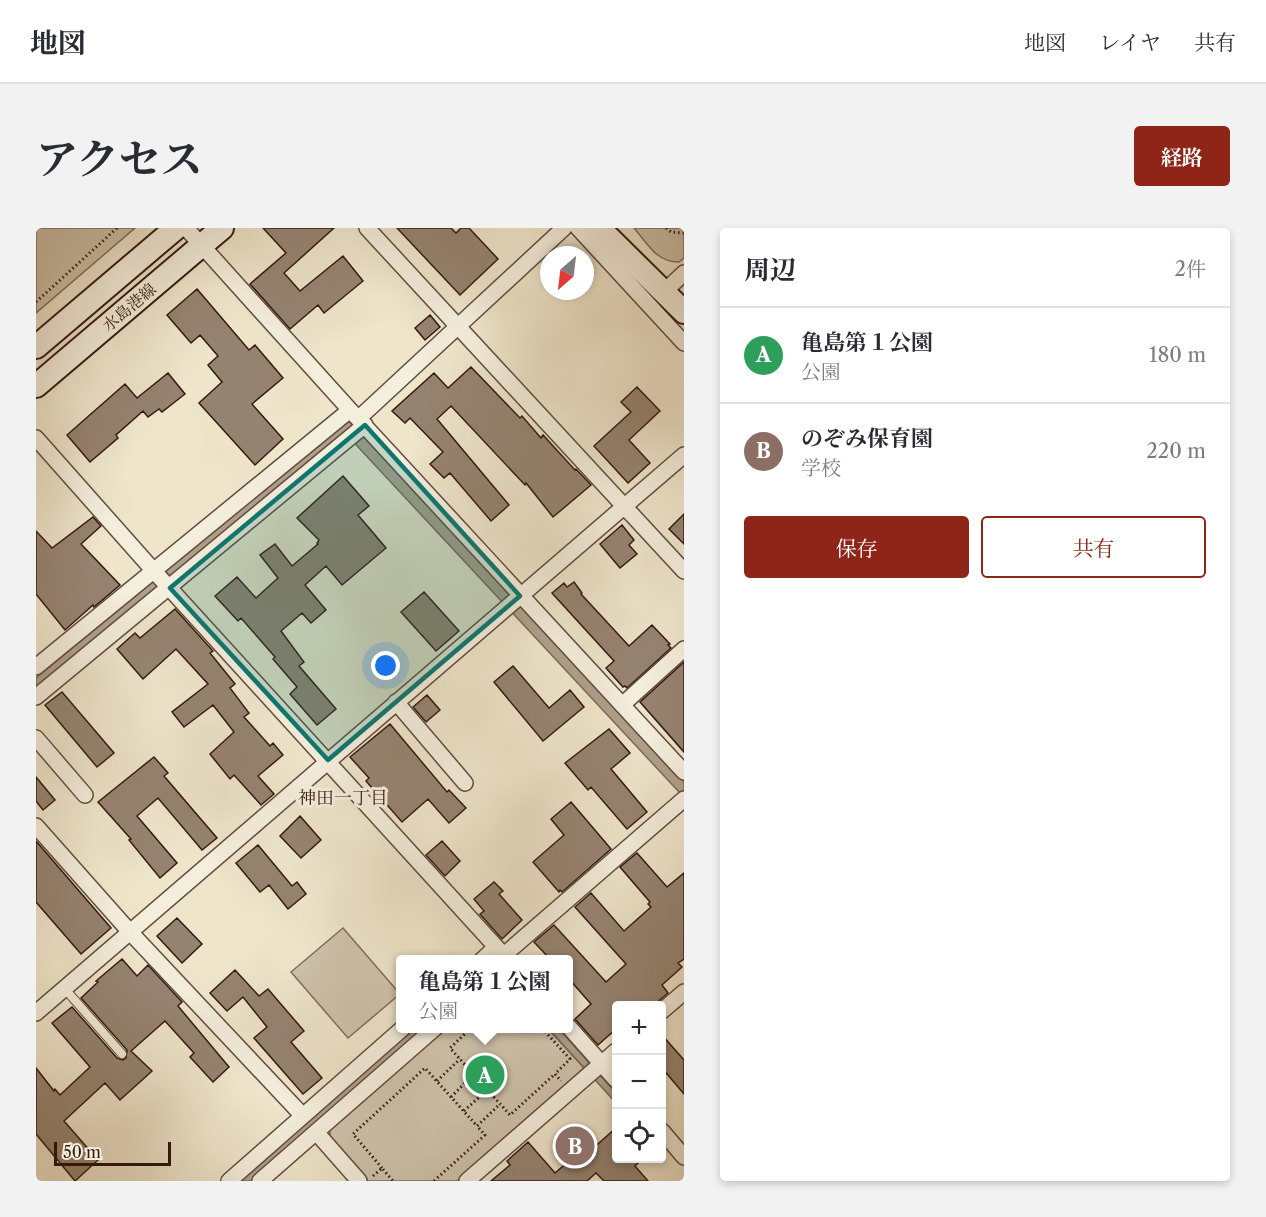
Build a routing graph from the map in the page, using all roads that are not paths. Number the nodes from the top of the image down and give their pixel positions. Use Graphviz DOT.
graph roads {
  1 [pos="176,228"];
  2 [pos="186,228"];
  3 [pos="222,228"];
  4 [pos="367,228"];
  5 [pos="564,228"];
  6 [pos="578,228"];
  7 [pos="599,228"];
  8 [pos="617,228"];
  9 [pos="201,245"];
  10 [pos="675,289"];
  11 [pos="684,312"];
  12 [pos="458,327"];
  13 [pos="684,343"];
  14 [pos="36,347"];
  15 [pos="36,386"];
  16 [pos="356,424"];
  17 [pos="36,438"];
  18 [pos="684,455"];
  19 [pos="624,506"];
  20 [pos="684,571"];
  21 [pos="161,579"];
  22 [pos="514,600"];
  23 [pos="684,649"];
  24 [pos="36,667"];
  25 [pos="36,698"];
  26 [pos="396,702"];
  27 [pos="622,705"];
  28 [pos="36,738"];
  29 [pos="328,760"];
  30 [pos="684,772"];
  31 [pos="465,783"];
  32 [pos="85,795"];
  33 [pos="684,799"];
  34 [pos="36,826"];
  35 [pos="130,932"];
  36 [pos="502,954"];
  37 [pos="65,989"];
  38 [pos="684,992"];
  39 [pos="666,1008"];
  40 [pos="36,1013"];
  41 [pos="399,1033"];
  42 [pos="430,1033"];
  43 [pos="573,1033"];
  44 [pos="122,1054"];
  45 [pos="612,1055"];
  46 [pos="596,1069"];
  47 [pos="612,1078"];
  48 [pos="308,1126"];
  49 [pos="666,1136"];
  50 [pos="684,1157"];
  51 [pos="229,1181"];
  52 [pos="260,1181"];
  53 [pos="359,1181"];
  54 [pos="467,1181"];
  1 -- 14 [label="main road, 水島港線"];
  2 -- 9 [label="street"];
  3 -- 9 [label="main road, 水島港線"];
  4 -- 12 [label="street"];
  5 -- 12 [label="street"];
  6 -- 13 [label="street"];
  7 -- 10 [label="main road"];
  8 -- 10 [label="main road"];
  9 -- 15 [label="main road, 水島港線"];
  9 -- 16 [label="street"];
  10 -- 11 [label="main road"];
  12 -- 16 [label="street"];
  12 -- 19 [label="street"];
  16 -- 21 [label="street"];
  16 -- 21 [label="street"];
  16 -- 22 [label="street"];
  17 -- 21 [label="street"];
  18 -- 19 [label="street"];
  19 -- 20 [label="street"];
  19 -- 22 [label="street"];
  21 -- 24 [label="street"];
  21 -- 25 [label="street"];
  21 -- 29 [label="street"];
  22 -- 26 [label="street"];
  22 -- 27 [label="street"];
  23 -- 27 [label="street"];
  26 -- 29 [label="street"];
  26 -- 31 [label="street"];
  27 -- 30 [label="street"];
  28 -- 32 [label="street"];
  29 -- 35 [label="street"];
  29 -- 36 [label="street"];
  33 -- 36 [label="street"];
  34 -- 35 [label="street"];
  35 -- 37 [label="street"];
  35 -- 48 [label="street"];
  37 -- 40 [label="street"];
  37 -- 44 [label="lane"];
  38 -- 39 [label="street"];
  41 -- 48 [label="street"];
  42 -- 48 [label="street"];
  43 -- 46 [label="street"];
  45 -- 46 [label="street"];
  46 -- 47 [label="street"];
  46 -- 54 [label="street"];
  48 -- 51 [label="street"];
  48 -- 52 [label="street"];
  48 -- 53 [label="street"];
  49 -- 50 [label="street"];
}
